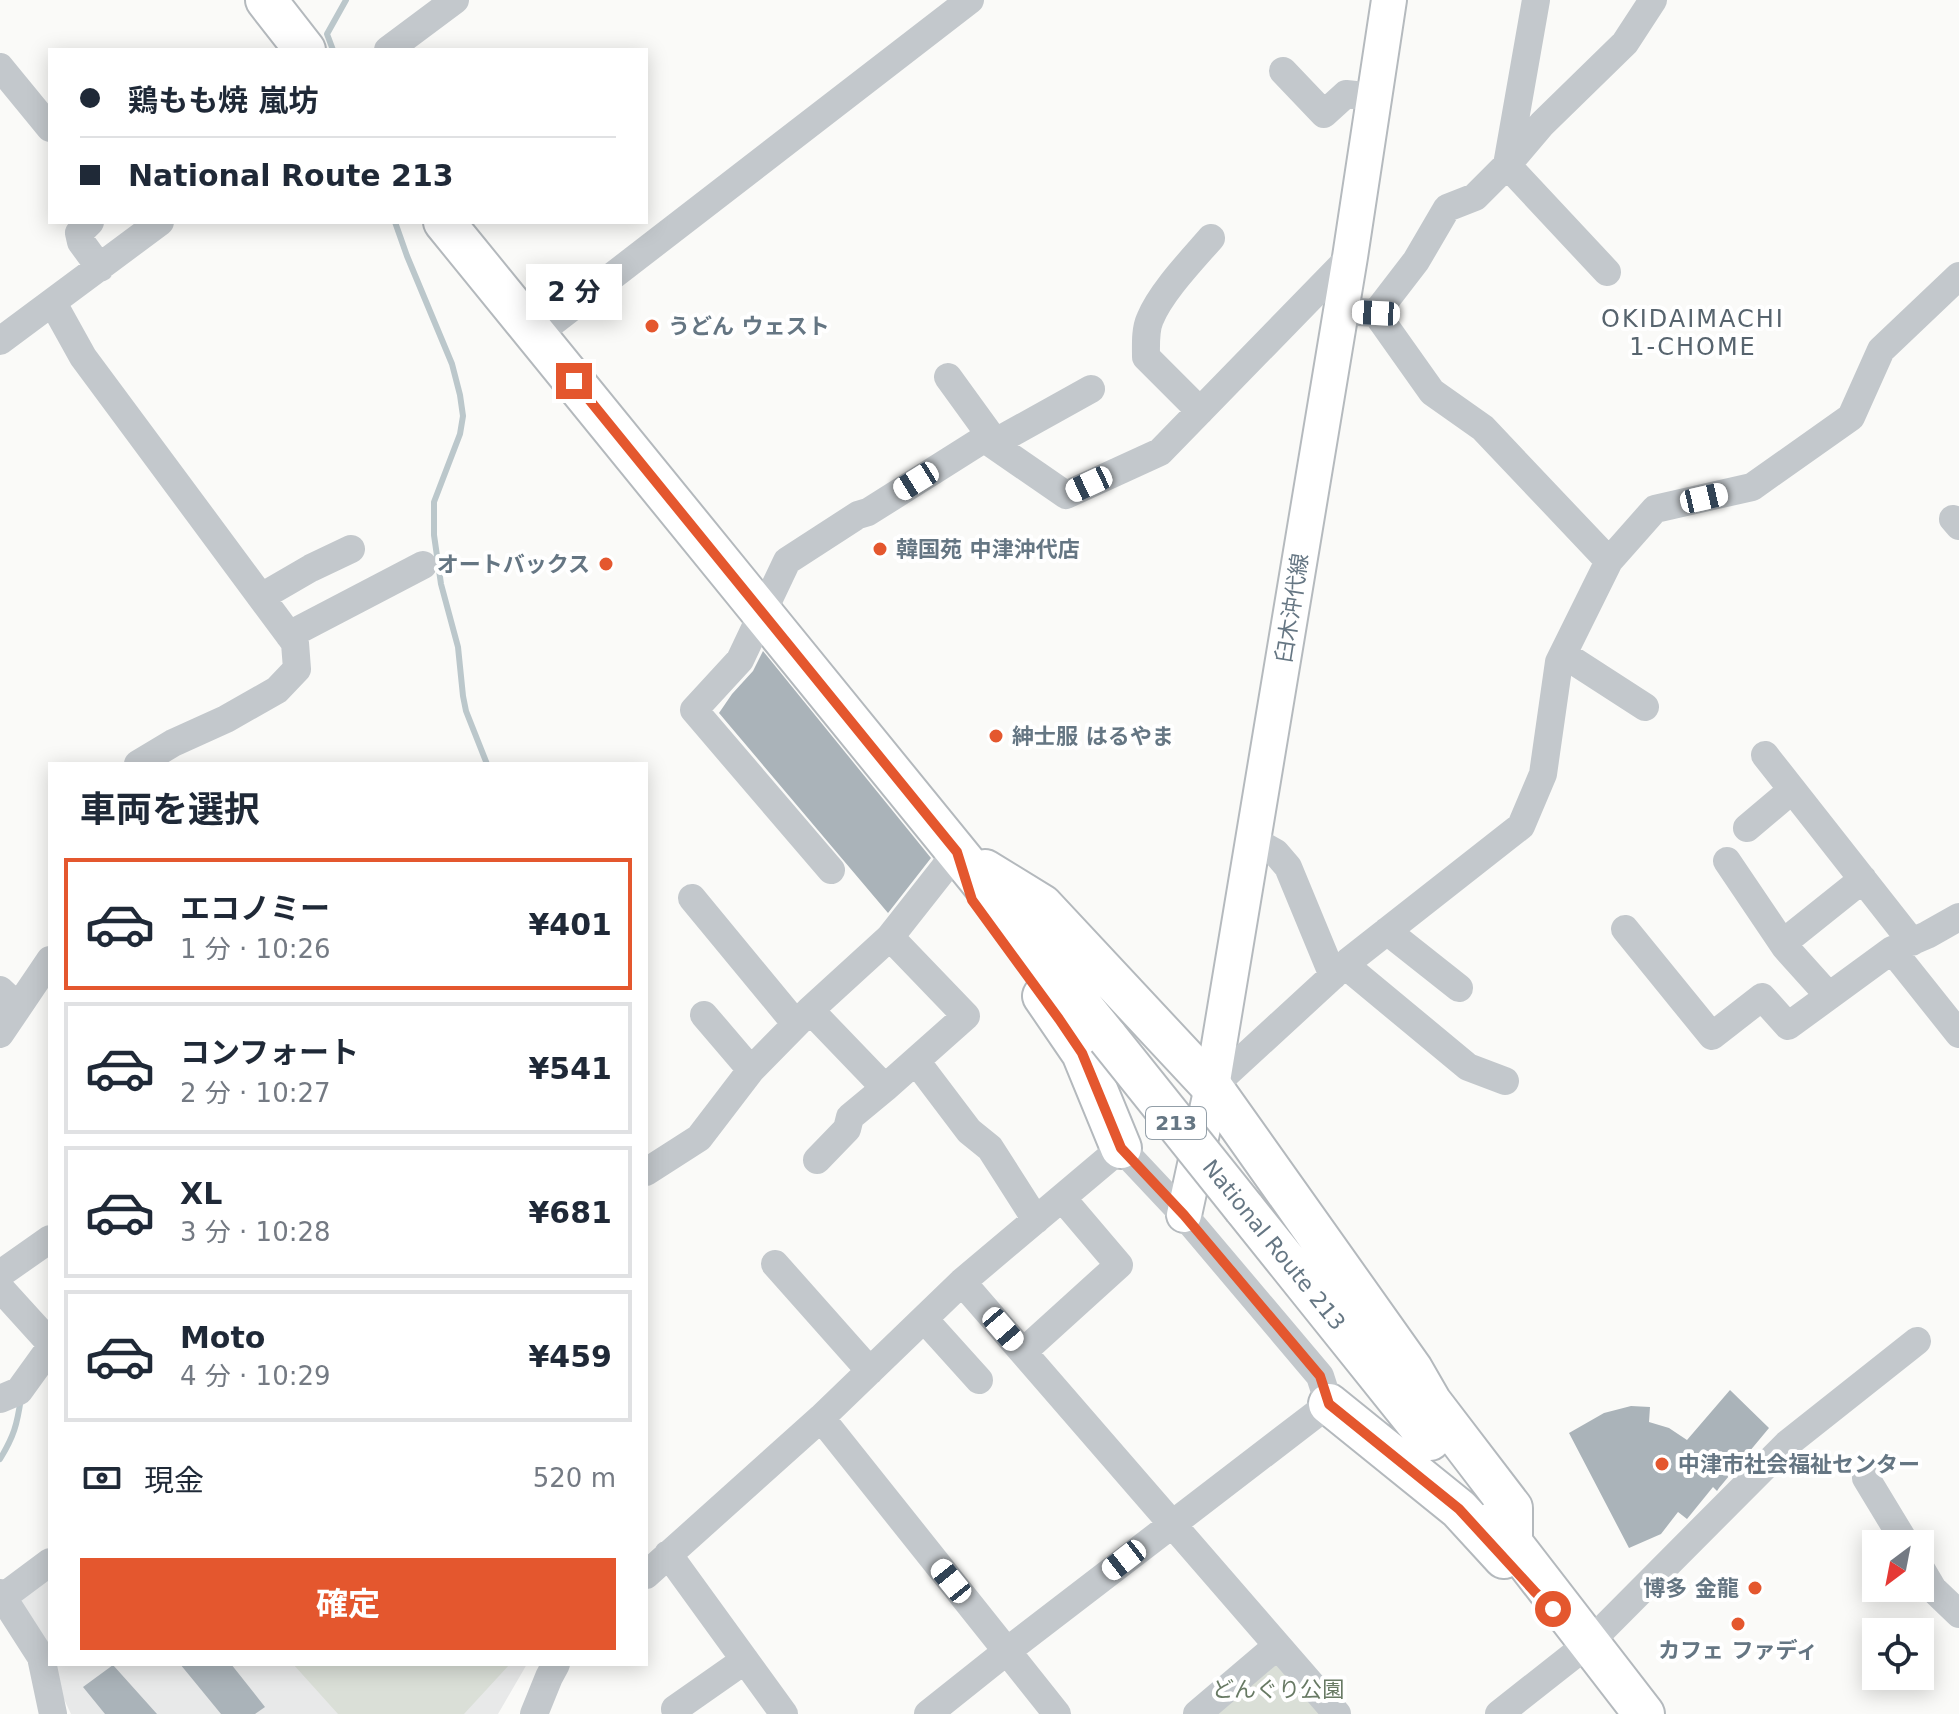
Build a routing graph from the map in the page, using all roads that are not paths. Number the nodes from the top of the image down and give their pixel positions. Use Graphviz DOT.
graph roads {
  1 [pos="266,0"];
  2 [pos="455,0"];
  3 [pos="970,0"];
  4 [pos="1389,0"];
  5 [pos="1536,0"];
  6 [pos="1653,0"];
  7 [pos="303,48"];
  8 [pos="391,48"];
  9 [pos="0,67"];
  10 [pos="1283,71"];
  11 [pos="1374,97"];
  12 [pos="48,126"];
  13 [pos="1507,165"];
  14 [pos="88,224"];
  15 [pos="157,224"];
  16 [pos="446,224"];
  17 [pos="1211,238"];
  18 [pos="1350,257"];
  19 [pos="100,268"];
  20 [pos="1607,272"];
  21 [pos="1959,276"];
  22 [pos="53,303"];
  23 [pos="1341,311"];
  24 [pos="1376,313"];
  25 [pos="536,335"];
  26 [pos="0,341"];
  27 [pos="948,377"];
  28 [pos="1091,389"];
  29 [pos="1200,411"];
  30 [pos="991,440"];
  31 [pos="351,549"];
  32 [pos="1609,561"];
  33 [pos="423,565"];
  34 [pos="261,597"];
  35 [pos="762,612"];
  36 [pos="289,635"];
  37 [pos="1563,654"];
  38 [pos="1645,707"];
  39 [pos="1765,755"];
  40 [pos="141,762"];
  41 [pos="1792,790"];
  42 [pos="1747,828"];
  43 [pos="1253,840"];
  44 [pos="957,852"];
  45 [pos="1727,861"];
  46 [pos="831,870"];
  47 [pos="1863,879"];
  48 [pos="692,898"];
  49 [pos="1959,917"];
  50 [pos="1625,929"];
  51 [pos="1387,931"];
  52 [pos="890,937"];
  53 [pos="1783,943"];
  54 [pos="1902,946"];
  55 [pos="48,962"];
  56 [pos="1339,971"];
  57 [pos="1459,988"];
  58 [pos="1829,996"];
  59 [pos="9,999"];
  60 [pos="704,1015"];
  61 [pos="803,1017"];
  62 [pos="0,1034"];
  63 [pos="1959,1034"];
  64 [pos="916,1061"];
  65 [pos="751,1070"];
  66 [pos="1505,1081"];
  67 [pos="1212,1087"];
  68 [pos="885,1088"];
  69 [pos="1121,1148"];
  70 [pos="817,1160"];
  71 [pos="649,1164"];
  72 [pos="1062,1198"];
  73 [pos="1184,1215"];
  74 [pos="1036,1220"];
  75 [pos="48,1240"];
  76 [pos="775,1264"];
  77 [pos="0,1274"];
  78 [pos="962,1282"];
  79 [pos="0,1288"];
  80 [pos="924,1319"];
  81 [pos="1917,1341"];
  82 [pos="48,1344"];
  83 [pos="48,1349"];
  84 [pos="1023,1352"];
  85 [pos="870,1371"];
  86 [pos="979,1380"];
  87 [pos="0,1399"];
  88 [pos="1329,1404"];
  89 [pos="821,1418"];
  90 [pos="1866,1478"];
  91 [pos="1171,1524"];
  92 [pos="1898,1530"];
  93 [pos="1512,1542"];
  94 [pos="48,1563"];
  95 [pos="653,1564"];
  96 [pos="1934,1590"];
  97 [pos="1,1595"];
  98 [pos="1959,1614"];
  99 [pos="1589,1643"];
  100 [pos="1277,1646"];
  101 [pos="1007,1651"];
  102 [pos="745,1660"];
  103 [pos="555,1666"];
  104 [pos="675,1709"];
  105 [pos="536,1713"];
  106 [pos="53,1714"];
  107 [pos="784,1714"];
  108 [pos="928,1714"];
  109 [pos="1057,1714"];
  110 [pos="1197,1714"];
  111 [pos="1337,1714"];
  112 [pos="1499,1714"];
  113 [pos="1644,1714"];
  1 -- 7 [label="highway"];
  2 -- 8 [label="street"];
  3 -- 25 [label="street"];
  4 -- 11 [label="main road, 臼木沖代線"];
  5 -- 13 [label="street"];
  6 -- 13 [label="street"];
  9 -- 12 [label="street"];
  10 -- 11 [label="street"];
  11 -- 18 [label="main road, 臼木沖代線"];
  13 -- 20 [label="street"];
  13 -- 24 [label="street"];
  14 -- 19 [label="street"];
  15 -- 19 [label="street"];
  16 -- 25 [label="highway, National Route 213 / 213"];
  17 -- 29 [label="street"];
  18 -- 23 [label="main road, 臼木沖代線"];
  18 -- 29 [label="street"];
  19 -- 22 [label="street"];
  21 -- 32 [label="street"];
  22 -- 26 [label="street"];
  22 -- 34 [label="street"];
  23 -- 24 [label="street"];
  23 -- 43 [label="main road, 臼木沖代線"];
  24 -- 32 [label="street"];
  25 -- 35 [label="highway, National Route 213 / 213"];
  27 -- 30 [label="street"];
  28 -- 30 [label="street"];
  29 -- 30 [label="street"];
  30 -- 35 [label="street"];
  31 -- 34 [label="street"];
  32 -- 37 [label="street"];
  33 -- 36 [label="street"];
  34 -- 36 [label="street"];
  35 -- 44 [label="highway, National Route 213 / 213"];
  35 -- 46 [label="street"];
  36 -- 40 [label="street"];
  37 -- 38 [label="street"];
  37 -- 51 [label="street"];
  39 -- 41 [label="street"];
  41 -- 42 [label="street"];
  41 -- 47 [label="street"];
  43 -- 56 [label="street"];
  43 -- 67 [label="main road, 臼木沖代線"];
  44 -- 52 [label="street"];
  44 -- 67 [label="highway"];
  44 -- 69 [label="highway"];
  44 -- 93 [label="highway, National Route 213 / 213, bridge"];
  45 -- 53 [label="street"];
  47 -- 53 [label="street"];
  47 -- 54 [label="street"];
  48 -- 61 [label="street"];
  49 -- 54 [label="street"];
  50 -- 58 [label="street"];
  51 -- 56 [label="street"];
  51 -- 57 [label="street"];
  52 -- 61 [label="street"];
  52 -- 64 [label="street"];
  53 -- 58 [label="street"];
  54 -- 58 [label="street"];
  54 -- 63 [label="street"];
  55 -- 59 [label="street"];
  56 -- 66 [label="street"];
  56 -- 67 [label="street"];
  59 -- 62 [label="street"];
  60 -- 65 [label="street"];
  61 -- 65 [label="street"];
  61 -- 68 [label="street"];
  64 -- 68 [label="street"];
  64 -- 74 [label="street"];
  65 -- 71 [label="street"];
  67 -- 73 [label="main road, 臼木沖代線"];
  67 -- 93 [label="highway"];
  68 -- 70 [label="street"];
  69 -- 72 [label="street"];
  69 -- 73 [label="street"];
  72 -- 74 [label="street"];
  72 -- 84 [label="street"];
  73 -- 88 [label="street"];
  74 -- 78 [label="street"];
  75 -- 77 [label="street"];
  76 -- 85 [label="street"];
  78 -- 80 [label="street"];
  78 -- 84 [label="street"];
  79 -- 82 [label="street"];
  80 -- 85 [label="street"];
  80 -- 86 [label="street"];
  81 -- 99 [label="street"];
  83 -- 87 [label="street"];
  84 -- 91 [label="street"];
  85 -- 89 [label="street"];
  88 -- 91 [label="street"];
  88 -- 99 [label="highway"];
  89 -- 95 [label="street"];
  89 -- 101 [label="street"];
  90 -- 92 [label="street"];
  91 -- 100 [label="street"];
  91 -- 101 [label="street"];
  93 -- 99 [label="highway, National Route 213 / 213"];
  94 -- 97 [label="street"];
  95 -- 102 [label="street"];
  96 -- 98 [label="street"];
  97 -- 106 [label="street"];
  99 -- 112 [label="street"];
  99 -- 113 [label="highway, National Route 213 / 213"];
  100 -- 110 [label="street"];
  100 -- 111 [label="street"];
  101 -- 108 [label="street"];
  101 -- 109 [label="street"];
  102 -- 104 [label="street"];
  102 -- 107 [label="street"];
  103 -- 105 [label="street"];
}
